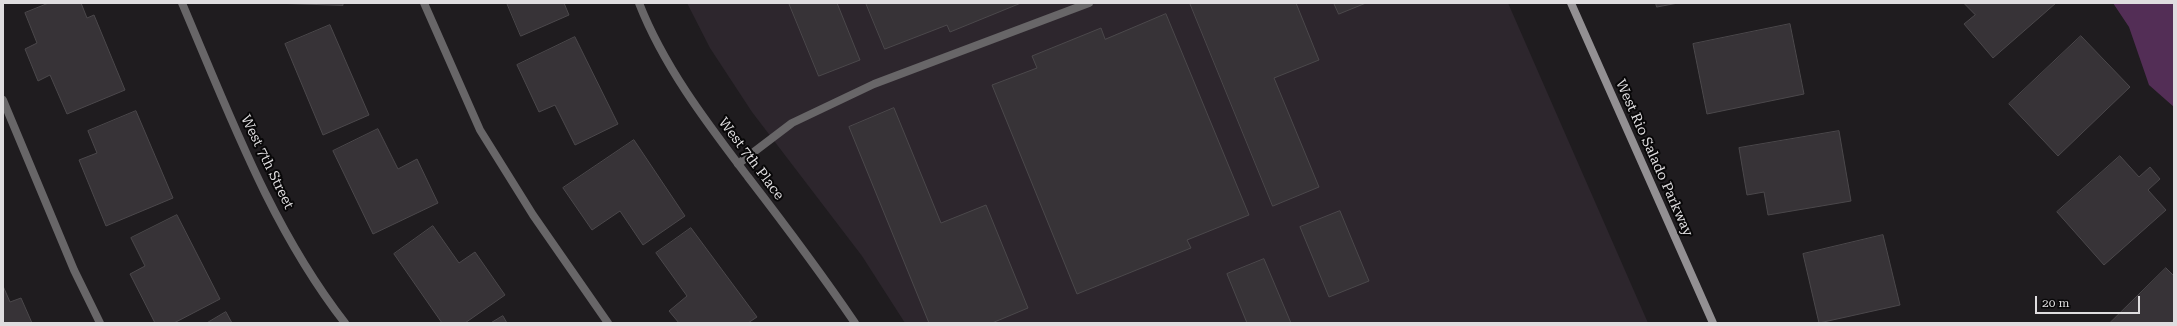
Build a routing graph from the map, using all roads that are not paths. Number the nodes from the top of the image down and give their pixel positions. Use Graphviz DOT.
graph roads {
  1 [pos="182,3"];
  2 [pos="424,3"];
  3 [pos="639,3"];
  4 [pos="1089,3"];
  5 [pos="1571,3"];
  6 [pos="3,100"];
  7 [pos="738,164"];
  8 [pos="100,323"];
  9 [pos="345,323"];
  10 [pos="608,323"];
  11 [pos="855,323"];
  12 [pos="1713,323"];
  1 -- 9 [label="street, West 7th Street"];
  2 -- 10 [label="street"];
  3 -- 7 [label="street, West 7th Place"];
  4 -- 7 [label="street"];
  5 -- 12 [label="main road, West Rio Salado Parkway"];
  6 -- 8 [label="street"];
  7 -- 11 [label="street, West 7th Place"];
}
